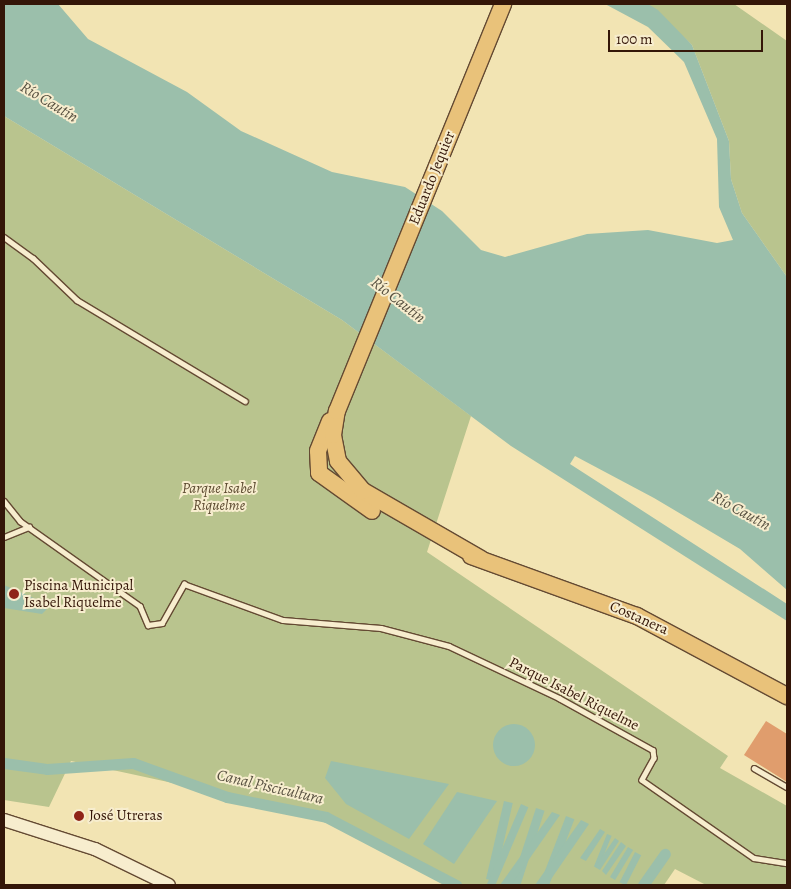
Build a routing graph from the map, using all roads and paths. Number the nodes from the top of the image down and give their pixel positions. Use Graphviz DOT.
graph roads {
  1 [pos="503,4"];
  2 [pos="4,237"];
  3 [pos="360,352"];
  4 [pos="245,401"];
  5 [pos="337,411"];
  6 [pos="4,501"];
  7 [pos="29,527"];
  8 [pos="4,537"];
  9 [pos="481,559"];
  10 [pos="785,694"];
  11 [pos="754,768"];
  12 [pos="787,787"];
  13 [pos="4,820"];
  14 [pos="787,863"];
  15 [pos="169,885"];
  1 -- 3 [label="highway, Eduardo Jequier"];
  2 -- 4 [label="lane"];
  3 -- 5 [label="highway, Costanera"];
  5 -- 9 [label="highway, Costanera"];
  5 -- 9 [label="highway, Costanera"];
  6 -- 7 [label="lane, Parque Isabel Riquelme"];
  7 -- 8 [label="lane"];
  7 -- 14 [label="lane, Parque Isabel Riquelme"];
  9 -- 10 [label="highway, Costanera"];
  11 -- 12 [label="lane"];
  13 -- 15 [label="street"];
}
